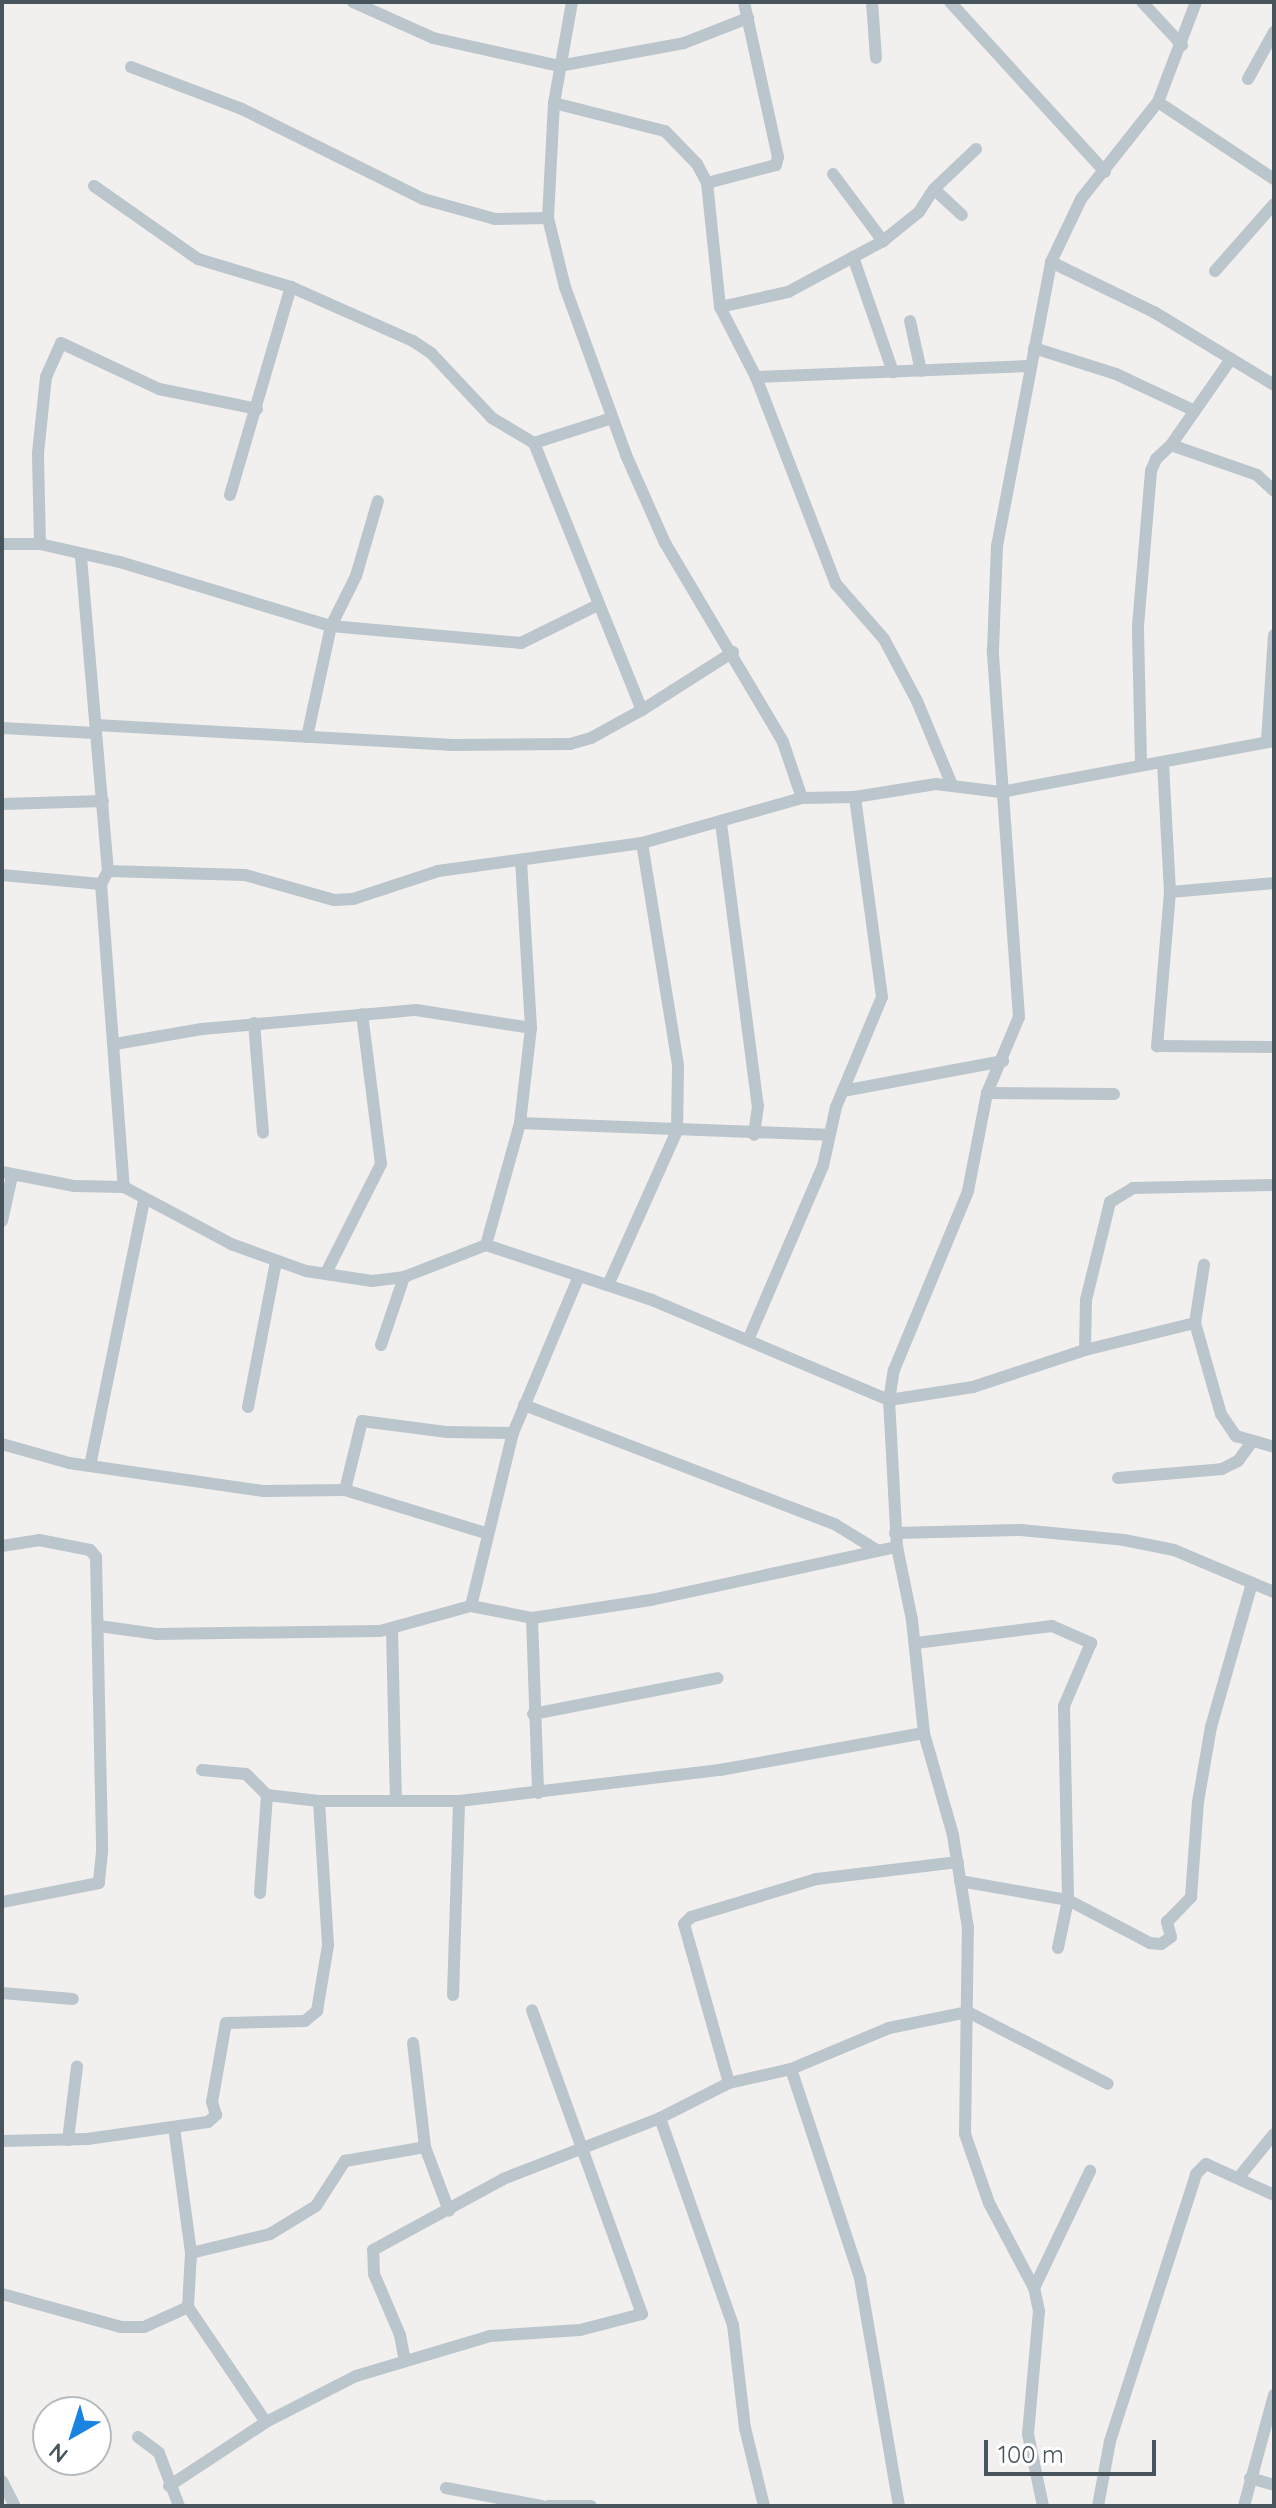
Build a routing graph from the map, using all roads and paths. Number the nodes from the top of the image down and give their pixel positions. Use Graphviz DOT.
graph roads {
  1 [pos="353,2"];
  2 [pos="572,2"];
  3 [pos="744,2"];
  4 [pos="872,2"];
  5 [pos="950,2"];
  6 [pos="1142,2"];
  7 [pos="1196,2"];
  8 [pos="748,18"];
  9 [pos="1274,32"];
  10 [pos="1182,45"];
  11 [pos="876,58"];
  12 [pos="559,66"];
  13 [pos="131,67"];
  14 [pos="1248,79"];
  15 [pos="1158,102"];
  16 [pos="554,103"];
  17 [pos="976,149"];
  18 [pos="1105,172"];
  19 [pos="833,174"];
  20 [pos="1274,179"];
  21 [pos="707,183"];
  22 [pos="94,186"];
  23 [pos="934,189"];
  24 [pos="1274,204"];
  25 [pos="962,215"];
  26 [pos="548,218"];
  27 [pos="883,241"];
  28 [pos="853,257"];
  29 [pos="1051,262"];
  30 [pos="1215,271"];
  31 [pos="291,287"];
  32 [pos="720,307"];
  33 [pos="910,321"];
  34 [pos="1034,348"];
  35 [pos="1231,359"];
  36 [pos="1029,366"];
  37 [pos="921,371"];
  38 [pos="893,372"];
  39 [pos="756,377"];
  40 [pos="1274,385"];
  41 [pos="257,409"];
  42 [pos="1195,411"];
  43 [pos="612,418"];
  44 [pos="534,443"];
  45 [pos="1171,445"];
  46 [pos="1274,491"];
  47 [pos="230,495"];
  48 [pos="378,501"];
  49 [pos="2,544"];
  50 [pos="40,544"];
  51 [pos="81,557"];
  52 [pos="598,605"];
  53 [pos="331,626"];
  54 [pos="1274,635"];
  55 [pos="733,652"];
  56 [pos="642,710"];
  57 [pos="2,728"];
  58 [pos="96,729"];
  59 [pos="307,737"];
  60 [pos="1270,741"];
  61 [pos="1141,763"];
  62 [pos="1163,763"];
  63 [pos="952,785"];
  64 [pos="1001,792"];
  65 [pos="855,797"];
  66 [pos="802,798"];
  67 [pos="103,801"];
  68 [pos="2,804"];
  69 [pos="721,823"];
  70 [pos="642,843"];
  71 [pos="521,861"];
  72 [pos="108,871"];
  73 [pos="2,875"];
  74 [pos="1274,883"];
  75 [pos="101,884"];
  76 [pos="1170,892"];
  77 [pos="362,1014"];
  78 [pos="254,1023"];
  79 [pos="531,1028"];
  80 [pos="115,1044"];
  81 [pos="1274,1047"];
  82 [pos="1003,1061"];
  83 [pos="843,1091"];
  84 [pos="987,1093"];
  85 [pos="1114,1094"];
  86 [pos="520,1123"];
  87 [pos="677,1131"];
  88 [pos="263,1133"];
  89 [pos="754,1135"];
  90 [pos="828,1135"];
  91 [pos="7,1174"];
  92 [pos="1274,1185"];
  93 [pos="124,1187"];
  94 [pos="144,1200"];
  95 [pos="2,1221"];
  96 [pos="486,1245"];
  97 [pos="276,1261"];
  98 [pos="1204,1265"];
  99 [pos="326,1273"];
  100 [pos="579,1276"];
  101 [pos="404,1277"];
  102 [pos="608,1285"];
  103 [pos="1195,1323"];
  104 [pos="748,1340"];
  105 [pos="381,1345"];
  106 [pos="1085,1350"];
  107 [pos="889,1400"];
  108 [pos="524,1405"];
  109 [pos="248,1407"];
  110 [pos="513,1433"];
  111 [pos="1251,1443"];
  112 [pos="2,1444"];
  113 [pos="1274,1447"];
  114 [pos="90,1466"];
  115 [pos="1118,1478"];
  116 [pos="345,1490"];
  117 [pos="486,1533"];
  118 [pos="895,1533"];
  119 [pos="2,1546"];
  120 [pos="897,1547"];
  121 [pos="877,1550"];
  122 [pos="1252,1583"];
  123 [pos="1274,1592"];
  124 [pos="471,1606"];
  125 [pos="532,1618"];
  126 [pos="99,1626"];
  127 [pos="392,1628"];
  128 [pos="916,1643"];
  129 [pos="718,1678"];
  130 [pos="533,1714"];
  131 [pos="924,1733"];
  132 [pos="202,1770"];
  133 [pos="538,1793"];
  134 [pos="267,1795"];
  135 [pos="396,1800"];
  136 [pos="319,1801"];
  137 [pos="459,1801"];
  138 [pos="958,1862"];
  139 [pos="960,1881"];
  140 [pos="260,1893"];
  141 [pos="1068,1900"];
  142 [pos="2,1902"];
  143 [pos="1058,1948"];
  144 [pos="2,1993"];
  145 [pos="453,1995"];
  146 [pos="73,1999"];
  147 [pos="532,2010"];
  148 [pos="968,2012"];
  149 [pos="413,2043"];
  150 [pos="77,2067"];
  151 [pos="791,2069"];
  152 [pos="729,2083"];
  153 [pos="1108,2084"];
  154 [pos="660,2118"];
  155 [pos="174,2127"];
  156 [pos="1274,2134"];
  157 [pos="68,2140"];
  158 [pos="2,2141"];
  159 [pos="425,2147"];
  160 [pos="580,2151"];
  161 [pos="1090,2171"];
  162 [pos="1239,2177"];
  163 [pos="1274,2195"];
  164 [pos="449,2211"];
  165 [pos="191,2253"];
  166 [pos="1034,2288"];
  167 [pos="2,2294"];
  168 [pos="188,2307"];
  169 [pos="405,2361"];
  170 [pos="1274,2395"];
  171 [pos="266,2422"];
  172 [pos="138,2437"];
  173 [pos="1250,2478"];
  174 [pos="2,2481"];
  175 [pos="1274,2485"];
  176 [pos="169,2486"];
  177 [pos="446,2488"];
  178 [pos="15,2506"];
  179 [pos="179,2506"];
  180 [pos="541,2506"];
  181 [pos="548,2506"];
  182 [pos="591,2506"];
  183 [pos="764,2506"];
  184 [pos="899,2506"];
  185 [pos="1043,2506"];
  186 [pos="1098,2506"];
  187 [pos="1244,2506"];
  1 -- 12 [label="street"];
  2 -- 12 [label="street"];
  3 -- 8 [label="street"];
  4 -- 11 [label="street"];
  5 -- 18 [label="street"];
  6 -- 10 [label="street"];
  7 -- 10 [label="street"];
  8 -- 12 [label="street"];
  8 -- 21 [label="street"];
  9 -- 14 [label="street"];
  10 -- 15 [label="street"];
  12 -- 16 [label="street"];
  13 -- 26 [label="street"];
  15 -- 18 [label="street"];
  15 -- 20 [label="street"];
  16 -- 21 [label="street"];
  16 -- 26 [label="street"];
  17 -- 23 [label="street"];
  18 -- 29 [label="street"];
  19 -- 27 [label="street"];
  21 -- 32 [label="street"];
  22 -- 31 [label="street"];
  23 -- 25 [label="street"];
  23 -- 27 [label="street"];
  24 -- 30 [label="street"];
  26 -- 43 [label="street"];
  27 -- 28 [label="street"];
  28 -- 32 [label="street"];
  28 -- 38 [label="street"];
  29 -- 34 [label="street"];
  29 -- 35 [label="street"];
  31 -- 41 [label="street"];
  31 -- 44 [label="street"];
  32 -- 39 [label="street"];
  33 -- 37 [label="street"];
  34 -- 36 [label="street"];
  34 -- 42 [label="street"];
  35 -- 40 [label="street"];
  35 -- 42 [label="street"];
  36 -- 37 [label="street"];
  36 -- 64 [label="street"];
  37 -- 38 [label="street"];
  38 -- 39 [label="street"];
  39 -- 63 [label="street"];
  41 -- 47 [label="street"];
  41 -- 50 [label="street"];
  42 -- 45 [label="street"];
  43 -- 44 [label="street"];
  43 -- 55 [label="street"];
  44 -- 52 [label="street"];
  45 -- 46 [label="street"];
  45 -- 61 [label="street"];
  48 -- 53 [label="street"];
  49 -- 50 [label="street"];
  50 -- 51 [label="street"];
  51 -- 53 [label="street"];
  51 -- 58 [label="street"];
  52 -- 53 [label="street"];
  52 -- 56 [label="street"];
  53 -- 59 [label="street"];
  54 -- 60 [label="street"];
  55 -- 56 [label="street"];
  55 -- 66 [label="street"];
  56 -- 59 [label="street"];
  57 -- 58 [label="street"];
  58 -- 59 [label="street"];
  58 -- 67 [label="street"];
  60 -- 62 [label="street"];
  61 -- 62 [label="street"];
  61 -- 64 [label="street"];
  62 -- 76 [label="street"];
  63 -- 64 [label="street"];
  63 -- 65 [label="street"];
  64 -- 82 [label="street"];
  65 -- 66 [label="street"];
  65 -- 83 [label="street"];
  66 -- 69 [label="street"];
  67 -- 68 [label="street"];
  67 -- 72 [label="street"];
  69 -- 70 [label="street"];
  69 -- 89 [label="street"];
  70 -- 71 [label="street"];
  70 -- 87 [label="street"];
  71 -- 72 [label="street"];
  71 -- 79 [label="street"];
  72 -- 75 [label="street"];
  73 -- 75 [label="street"];
  74 -- 76 [label="street"];
  75 -- 80 [label="street"];
  76 -- 81 [label="street"];
  77 -- 78 [label="street"];
  77 -- 79 [label="street"];
  77 -- 99 [label="street"];
  78 -- 80 [label="street"];
  78 -- 88 [label="street"];
  79 -- 86 [label="street"];
  80 -- 93 [label="street"];
  82 -- 83 [label="street"];
  82 -- 84 [label="street"];
  83 -- 90 [label="street"];
  84 -- 85 [label="street"];
  84 -- 107 [label="street"];
  86 -- 87 [label="street"];
  86 -- 96 [label="street"];
  87 -- 89 [label="street"];
  87 -- 102 [label="street"];
  89 -- 90 [label="street"];
  90 -- 104 [label="street"];
  91 -- 93 [label="street"];
  91 -- 95 [label="street"];
  92 -- 106 [label="street"];
  93 -- 94 [label="street"];
  94 -- 97 [label="street"];
  94 -- 114 [label="street"];
  96 -- 100 [label="street"];
  96 -- 101 [label="street"];
  97 -- 99 [label="street"];
  97 -- 109 [label="street"];
  98 -- 103 [label="street"];
  99 -- 101 [label="street"];
  100 -- 102 [label="street"];
  100 -- 108 [label="street"];
  101 -- 105 [label="street"];
  102 -- 104 [label="street"];
  103 -- 106 [label="street"];
  103 -- 111 [label="street"];
  104 -- 107 [label="street"];
  106 -- 107 [label="street"];
  107 -- 118 [label="street"];
  108 -- 110 [label="street"];
  108 -- 121 [label="street"];
  110 -- 116 [label="street"];
  110 -- 117 [label="street"];
  111 -- 113 [label="street"];
  111 -- 115 [label="street"];
  112 -- 114 [label="street"];
  114 -- 116 [label="street"];
  116 -- 117 [label="street"];
  117 -- 124 [label="street"];
  118 -- 120 [label="street"];
  118 -- 122 [label="street"];
  119 -- 126 [label="street"];
  120 -- 121 [label="street"];
  120 -- 128 [label="street"];
  121 -- 125 [label="street"];
  122 -- 123 [label="street"];
  122 -- 141 [label="street"];
  124 -- 125 [label="street"];
  124 -- 127 [label="street"];
  125 -- 130 [label="street"];
  126 -- 127 [label="street"];
  126 -- 142 [label="street"];
  127 -- 135 [label="street"];
  128 -- 131 [label="street"];
  128 -- 141 [label="street"];
  129 -- 130 [label="street"];
  130 -- 133 [label="street"];
  131 -- 133 [label="street"];
  131 -- 138 [label="street"];
  132 -- 134 [label="street"];
  133 -- 137 [label="street"];
  134 -- 136 [label="street"];
  134 -- 140 [label="street"];
  135 -- 136 [label="street"];
  135 -- 137 [label="street"];
  136 -- 155 [label="street"];
  137 -- 145 [label="street"];
  138 -- 139 [label="street"];
  138 -- 152 [label="street"];
  139 -- 141 [label="street"];
  139 -- 148 [label="street"];
  141 -- 143 [label="street"];
  144 -- 146 [label="street"];
  147 -- 160 [label="street"];
  148 -- 151 [label="street"];
  148 -- 153 [label="street"];
  148 -- 166 [label="street"];
  149 -- 159 [label="street"];
  150 -- 157 [label="street"];
  151 -- 152 [label="street"];
  151 -- 184 [label="street"];
  152 -- 154 [label="street"];
  154 -- 160 [label="street"];
  154 -- 183 [label="street"];
  155 -- 157 [label="street"];
  155 -- 165 [label="street"];
  156 -- 162 [label="street"];
  157 -- 158 [label="street"];
  159 -- 164 [label="street"];
  159 -- 165 [label="street"];
  160 -- 164 [label="street"];
  160 -- 169 [label="street"];
  161 -- 166 [label="street"];
  162 -- 163 [label="street"];
  162 -- 186 [label="street"];
  164 -- 169 [label="street"];
  165 -- 168 [label="street"];
  166 -- 185 [label="street"];
  167 -- 168 [label="street"];
  168 -- 171 [label="street"];
  169 -- 171 [label="street"];
  170 -- 173 [label="street"];
  171 -- 176 [label="street"];
  172 -- 176 [label="street"];
  173 -- 175 [label="street"];
  173 -- 187 [label="street"];
  174 -- 178 [label="street"];
  176 -- 179 [label="street"];
  177 -- 180 [label="street"];
  181 -- 182 [label="street"];
}
